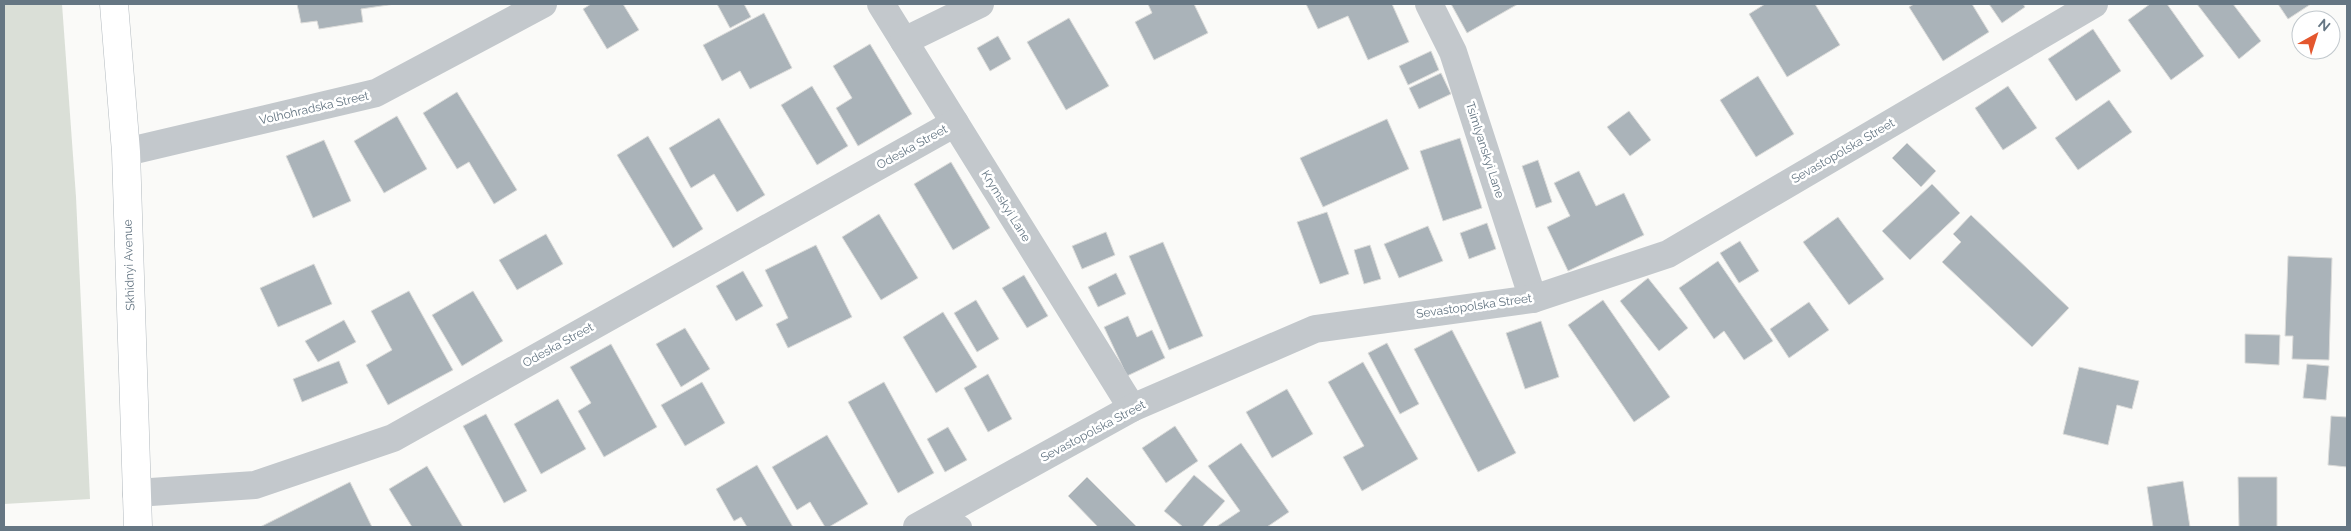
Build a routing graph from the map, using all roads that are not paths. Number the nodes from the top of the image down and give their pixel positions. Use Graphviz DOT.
graph roads {
  1 [pos="114,4"];
  2 [pos="544,4"];
  3 [pos="881,4"];
  4 [pos="980,4"];
  5 [pos="1429,4"];
  6 [pos="2094,4"];
  7 [pos="904,41"];
  8 [pos="955,123"];
  9 [pos="126,152"];
  10 [pos="1533,298"];
  11 [pos="1132,408"];
  12 [pos="136,493"];
  13 [pos="952,520"];
  14 [pos="138,527"];
  15 [pos="917,527"];
  1 -- 9 [label="main road, Skhidnyi Avenue"];
  2 -- 9 [label="street, Volhohradska Street"];
  3 -- 7 [label="street, Krymskyi Lane"];
  4 -- 7 [label="street"];
  5 -- 10 [label="street, Tsimlyanskyi Lane"];
  6 -- 10 [label="street, Sevastopolska Street"];
  7 -- 8 [label="street, Krymskyi Lane"];
  8 -- 11 [label="street, Krymskyi Lane"];
  8 -- 12 [label="street, Odeska Street"];
  9 -- 12 [label="main road, Skhidnyi Avenue"];
  10 -- 11 [label="street, Sevastopolska Street"];
  11 -- 13 [label="street, Sevastopolska Street"];
  12 -- 14 [label="main road, Skhidnyi Avenue"];
  13 -- 15 [label="street, Sevastopolska Street"];
}
